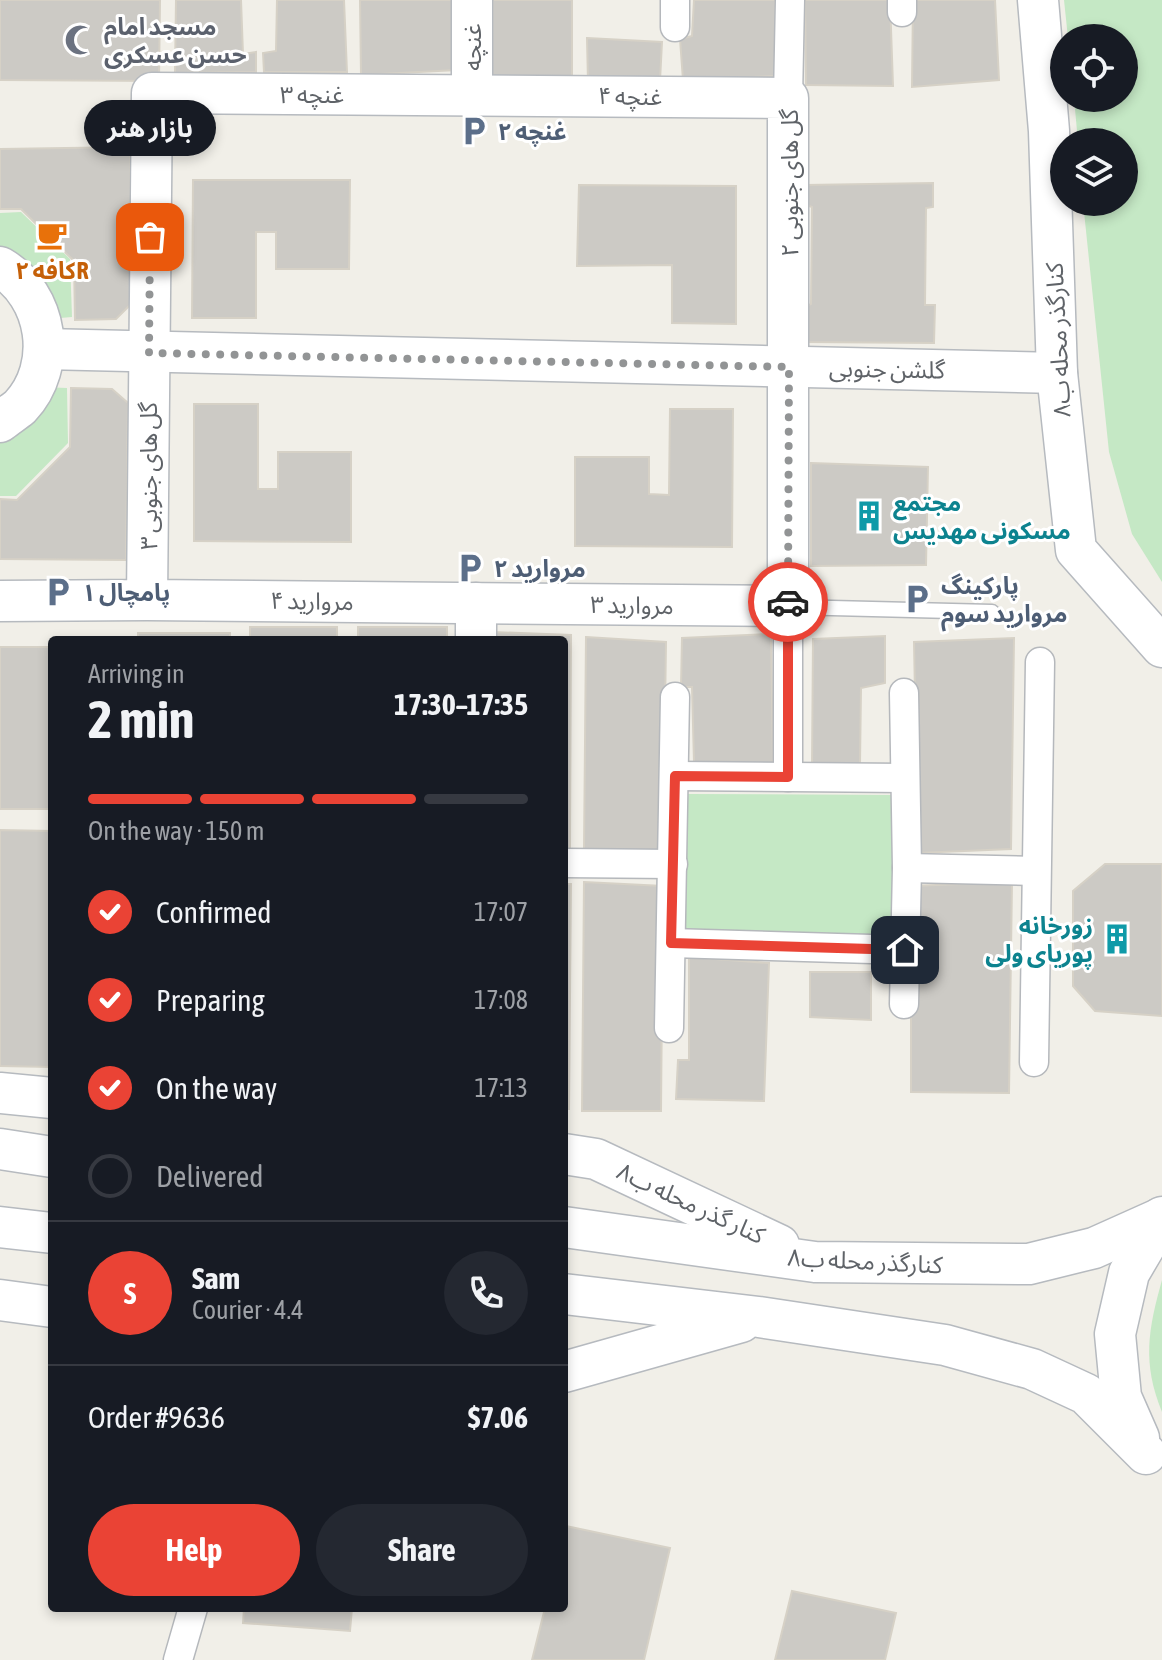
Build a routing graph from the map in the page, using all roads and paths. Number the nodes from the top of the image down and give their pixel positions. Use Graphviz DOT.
graph roads {
  1 [pos="472,0"];
  2 [pos="790,0"];
  3 [pos="1038,0"];
  4 [pos="152,93"];
  5 [pos="472,95"];
  6 [pos="788,98"];
  7 [pos="0,267"];
  8 [pos="44,349"];
  9 [pos="149,353"];
  10 [pos="789,367"];
  11 [pos="1057,373"];
  12 [pos="0,422"];
  13 [pos="147,600"];
  14 [pos="0,601"];
  15 [pos="788,606"];
  16 [pos="992,612"];
  17 [pos="476,622"];
  18 [pos="1162,647"];
  19 [pos="1040,662"];
  20 [pos="904,693"];
  21 [pos="675,697"];
  22 [pos="675,776"];
  23 [pos="788,777"];
  24 [pos="905,778"];
  25 [pos="568,863"];
  26 [pos="673,864"];
  27 [pos="907,868"];
  28 [pos="1036,871"];
  29 [pos="671,943"];
  30 [pos="905,950"];
  31 [pos="904,1004"];
  32 [pos="669,1028"];
  33 [pos="1034,1062"];
  34 [pos="0,1093"];
  35 [pos="48,1098"];
  36 [pos="0,1149"];
  37 [pos="568,1155"];
  38 [pos="48,1156"];
  39 [pos="1161,1218"];
  40 [pos="0,1227"];
  41 [pos="568,1228"];
  42 [pos="48,1233"];
  43 [pos="815,1262"];
  44 [pos="568,1294"];
  45 [pos="0,1300"];
  46 [pos="48,1306"];
  47 [pos="759,1317"];
  48 [pos="568,1371"];
  49 [pos="1154,1465"];
  50 [pos="192,1612"];
  51 [pos="178,1660"];
  1 -- 5 [label="street, غنچه"];
  2 -- 6 [label="street, گل های جنوبی ۲"];
  3 -- 11 [label="street, کنارگذر محله ب۸"];
  4 -- 5 [label="street, غنچه ۳"];
  4 -- 9 [label="street, گل های جنوبی ۳"];
  5 -- 6 [label="street, غنچه ۴"];
  6 -- 10 [label="street, گل های جنوبی ۲"];
  7 -- 8 [label="street"];
  8 -- 9 [label="street, گلشن جنوبی"];
  8 -- 12 [label="street"];
  9 -- 10 [label="street, گلشن جنوبی"];
  9 -- 13 [label="street, گل های جنوبی ۳"];
  10 -- 11 [label="street, گلشن جنوبی"];
  10 -- 15 [label="street, گل های جنوبی ۲"];
  11 -- 18 [label="street, کنارگذر محله ب۸"];
  13 -- 14 [label="street, مروارید ۴"];
  13 -- 17 [label="street, مروارید ۴"];
  15 -- 16 [label="lane"];
  15 -- 17 [label="street, مروارید ۳"];
  15 -- 23 [label="street"];
  19 -- 28 [label="street"];
  20 -- 24 [label="street"];
  21 -- 22 [label="street"];
  22 -- 23 [label="street"];
  22 -- 26 [label="street"];
  23 -- 24 [label="street"];
  24 -- 27 [label="street"];
  25 -- 26 [label="street"];
  26 -- 29 [label="street"];
  27 -- 28 [label="street"];
  27 -- 30 [label="street"];
  28 -- 33 [label="street"];
  29 -- 30 [label="street"];
  29 -- 32 [label="street"];
  30 -- 31 [label="street"];
  34 -- 35 [label="street"];
  36 -- 38 [label="street"];
  37 -- 43 [label="street, کنار گذر محله ب۸"];
  39 -- 43 [label="street, کنارگذر محله ب۸"];
  39 -- 49 [label="street"];
  40 -- 42 [label="street"];
  41 -- 43 [label="street, کنارگذر محله ب۸"];
  44 -- 47 [label="street"];
  45 -- 46 [label="street"];
  47 -- 48 [label="street"];
  47 -- 49 [label="street"];
  50 -- 51 [label="street"];
}
